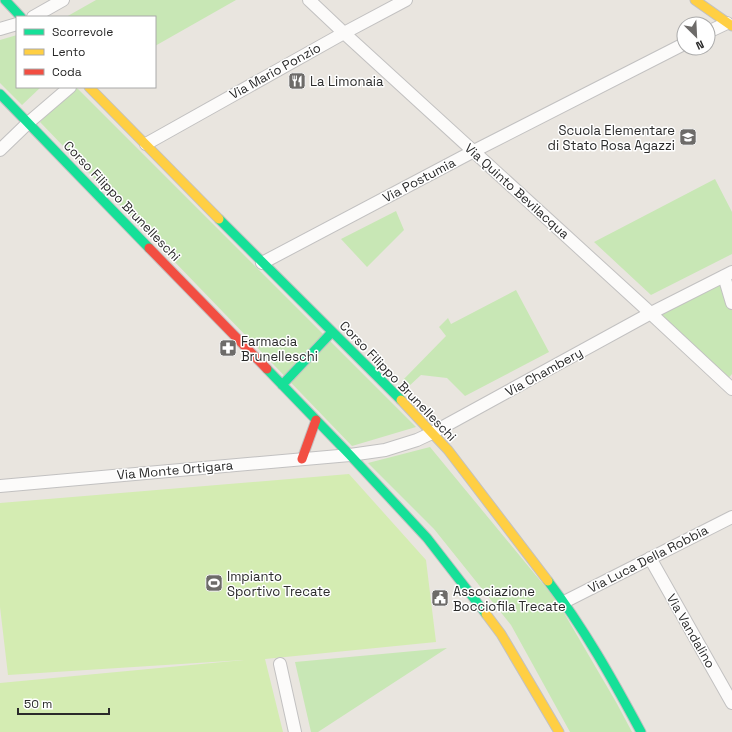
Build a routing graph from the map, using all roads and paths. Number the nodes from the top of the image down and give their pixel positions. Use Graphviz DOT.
graph roads {
  1 [pos="5,0"];
  2 [pos="63,0"];
  3 [pos="309,0"];
  4 [pos="406,0"];
  5 [pos="695,0"];
  6 [pos="20,16"];
  7 [pos="35,16"];
  8 [pos="16,24"];
  9 [pos="729,24"];
  10 [pos="0,29"];
  11 [pos="716,29"];
  12 [pos="344,33"];
  13 [pos="676,48"];
  14 [pos="69,88"];
  15 [pos="90,88"];
  16 [pos="0,94"];
  17 [pos="28,123"];
  18 [pos="146,144"];
  19 [pos="0,150"];
  20 [pos="474,151"];
  21 [pos="262,263"];
  22 [pos="728,274"];
  23 [pos="732,303"];
  24 [pos="651,313"];
  25 [pos="332,332"];
  26 [pos="730,382"];
  27 [pos="282,385"];
  28 [pos="316,420"];
  29 [pos="432,433"];
  30 [pos="350,455"];
  31 [pos="302,459"];
  32 [pos="0,486"];
  33 [pos="732,517"];
  34 [pos="650,558"];
  35 [pos="564,602"];
  36 [pos="280,664"];
  37 [pos="732,703"];
  38 [pos="295,732"];
  39 [pos="559,732"];
  40 [pos="641,732"];
  1 -- 6 [label="street"];
  2 -- 7 [label="street"];
  3 -- 12 [label="street, Via Quinto Bevilacqua"];
  4 -- 12 [label="street, Via Mario Ponzio"];
  5 -- 9 [label="street"];
  8 -- 10 [label="street"];
  9 -- 11 [label="street"];
  12 -- 18 [label="street, Via Mario Ponzio"];
  12 -- 20 [label="street, Via Quinto Bevilacqua"];
  13 -- 20 [label="street, Via Postumia"];
  14 -- 17 [label="street"];
  15 -- 18 [label="street, Corso Filippo Brunelleschi"];
  16 -- 17 [label="street, Corso Filippo Brunelleschi"];
  17 -- 19 [label="street"];
  17 -- 27 [label="street, Corso Filippo Brunelleschi"];
  18 -- 21 [label="street, Corso Filippo Brunelleschi"];
  20 -- 21 [label="street, Via Postumia"];
  20 -- 24 [label="street, Via Quinto Bevilacqua"];
  21 -- 25 [label="street, Corso Filippo Brunelleschi"];
  22 -- 23 [label="street"];
  22 -- 24 [label="street, Via Chambery"];
  24 -- 26 [label="street, Via Quinto Bevilacqua"];
  24 -- 29 [label="street, Via Chambery"];
  25 -- 27 [label="street"];
  25 -- 29 [label="street, Corso Filippo Brunelleschi"];
  27 -- 28 [label="street, Corso Filippo Brunelleschi"];
  28 -- 30 [label="street, Corso Filippo Brunelleschi"];
  28 -- 31 [label="street"];
  29 -- 30 [label="street, Via Chambery"];
  29 -- 35 [label="street, Corso Filippo Brunelleschi"];
  30 -- 31 [label="street, Via Monte Ortigara"];
  30 -- 39 [label="street, Corso Filippo Brunelleschi"];
  31 -- 32 [label="street, Via Monte Ortigara"];
  33 -- 34 [label="street, Via Luca Della Robbia"];
  34 -- 35 [label="street, Via Luca Della Robbia"];
  34 -- 37 [label="street, Via Vandalino"];
  35 -- 40 [label="street, Corso Filippo Brunelleschi"];
  36 -- 38 [label="street"];
}
